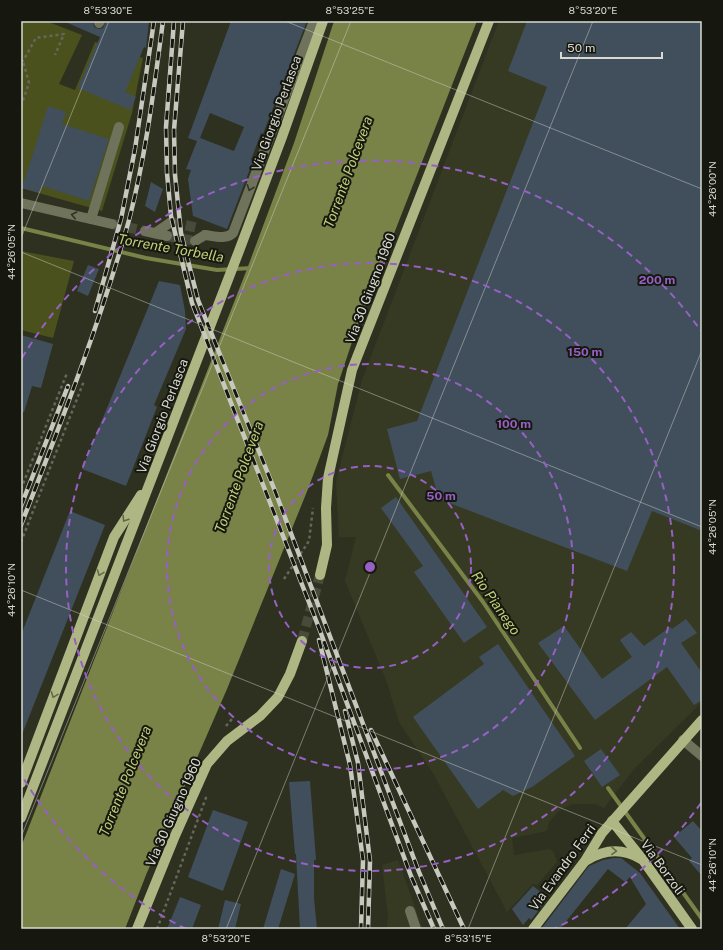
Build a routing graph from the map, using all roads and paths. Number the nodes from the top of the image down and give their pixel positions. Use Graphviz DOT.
graph roads {
  1 [pos="314,21"];
  2 [pos="323,21"];
  3 [pos="489,21"];
  4 [pos="55,56"];
  5 [pos="22,61"];
  6 [pos="21,106"];
  7 [pos="119,127"];
  8 [pos="21,203"];
  9 [pos="91,219"];
  10 [pos="170,222"];
  11 [pos="112,224"];
  12 [pos="167,236"];
  13 [pos="195,241"];
  14 [pos="67,373"];
  15 [pos="84,381"];
  16 [pos="152,478"];
  17 [pos="21,489"];
  18 [pos="21,542"];
  19 [pos="320,575"];
  20 [pos="302,641"];
  21 [pos="702,720"];
  22 [pos="683,740"];
  23 [pos="702,756"];
  24 [pos="21,783"];
  25 [pos="208,792"];
  26 [pos="21,818"];
  27 [pos="612,821"];
  28 [pos="643,860"];
  29 [pos="585,861"];
  30 [pos="410,911"];
  31 [pos="137,929"];
  32 [pos="157,929"];
  33 [pos="416,929"];
  34 [pos="533,929"];
  35 [pos="692,929"];
  1 -- 13 [label="street, one-way"];
  2 -- 16 [label="main road, Via Giorgio Perlasca"];
  3 -- 19 [label="main road, Via 30 Giugno 1960"];
  4 -- 5 [label="path"];
  5 -- 6 [label="path"];
  7 -- 9 [label="street"];
  9 -- 8 [label="street, one-way"];
  9 -- 11 [label="street"];
  10 -- 12 [label="street"];
  14 -- 17 [label="path"];
  15 -- 18 [label="path"];
  16 -- 24 [label="main road, one-way"];
  16 -- 26 [label="main road, Via Giorgio Perlasca"];
  20 -- 31 [label="main road, Via 30 Giugno 1960"];
  21 -- 22 [label="main road, Via Evandro Ferri"];
  22 -- 23 [label="street"];
  22 -- 27 [label="main road, Via Evandro Ferri"];
  25 -- 32 [label="path"];
  27 -- 28 [label="main road, Via Borzoli"];
  27 -- 29 [label="main road, Via Evandro Ferri"];
  29 -- 28 [label="main road, one-way"];
  28 -- 35 [label="main road, Via Borzoli"];
  29 -- 34 [label="main road, Via Evandro Ferri"];
  30 -- 33 [label="street"];
}
